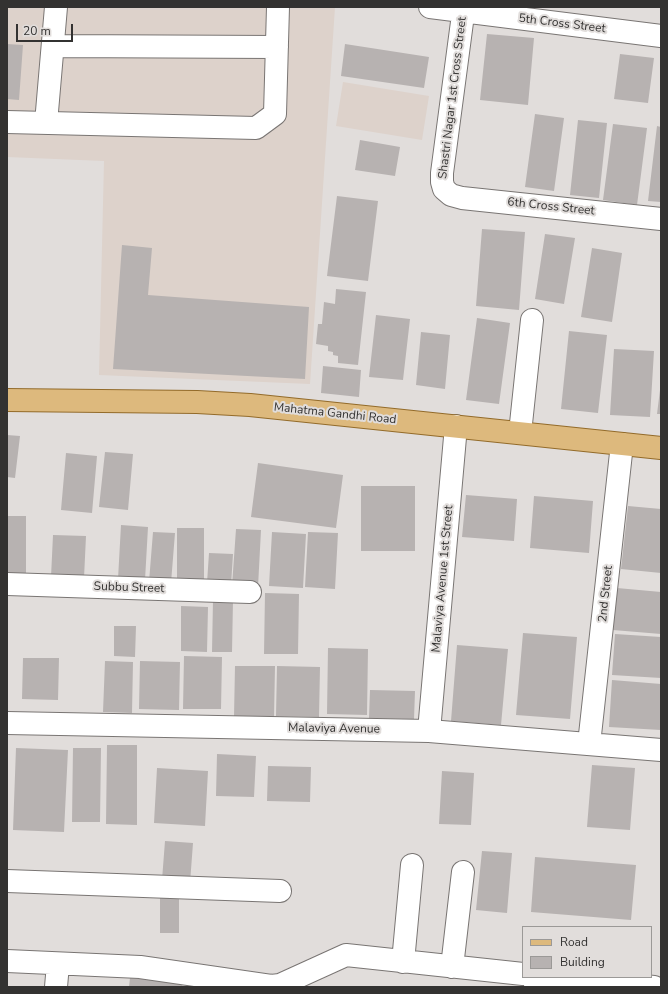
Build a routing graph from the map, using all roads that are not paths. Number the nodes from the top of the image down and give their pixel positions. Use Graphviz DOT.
graph roads {
  1 [pos="56,7"];
  2 [pos="278,7"];
  3 [pos="430,7"];
  4 [pos="463,9"];
  5 [pos="661,36"];
  6 [pos="53,46"];
  7 [pos="277,47"];
  8 [pos="7,122"];
  9 [pos="46,123"];
  10 [pos="444,189"];
  11 [pos="661,219"];
  12 [pos="532,320"];
  13 [pos="7,400"];
  14 [pos="456,426"];
  15 [pos="520,433"];
  16 [pos="622,444"];
  17 [pos="661,448"];
  18 [pos="7,584"];
  19 [pos="250,592"];
  20 [pos="7,723"];
  21 [pos="429,731"];
  22 [pos="589,744"];
  23 [pos="661,750"];
  24 [pos="412,864"];
  25 [pos="463,872"];
  26 [pos="7,881"];
  27 [pos="280,891"];
  28 [pos="7,961"];
  29 [pos="402,962"];
  30 [pos="58,964"];
  31 [pos="452,967"];
  32 [pos="522,974"];
  33 [pos="562,978"];
  34 [pos="291,984"];
  35 [pos="56,987"];
  36 [pos="654,987"];
  1 -- 6 [label="street"];
  2 -- 7 [label="street"];
  3 -- 4 [label="street, 5th Cross Street"];
  4 -- 5 [label="street, 5th Cross Street"];
  4 -- 10 [label="street, Shastri Nagar 1st Cross Street"];
  6 -- 7 [label="street"];
  6 -- 9 [label="street"];
  7 -- 9 [label="street"];
  8 -- 9 [label="street"];
  10 -- 11 [label="street, 6th Cross Street"];
  12 -- 15 [label="street"];
  13 -- 14 [label="main road, Mahatma Gandhi Road"];
  14 -- 15 [label="main road, Mahatma Gandhi Road"];
  14 -- 21 [label="street, Malaviya Avenue 1st Street"];
  15 -- 16 [label="main road, Mahatma Gandhi Road"];
  16 -- 17 [label="main road, Mahatma Gandhi Road"];
  16 -- 22 [label="street, 2nd Street"];
  18 -- 19 [label="street, Subbu Street"];
  20 -- 21 [label="street, Malaviya Avenue"];
  21 -- 22 [label="street, Malaviya Avenue"];
  22 -- 23 [label="street, Malaviya Avenue"];
  24 -- 29 [label="street"];
  25 -- 31 [label="street"];
  26 -- 27 [label="street"];
  28 -- 30 [label="street"];
  29 -- 31 [label="street"];
  29 -- 34 [label="street"];
  30 -- 34 [label="street"];
  30 -- 35 [label="street"];
  31 -- 32 [label="street"];
  33 -- 36 [label="street"];
}
